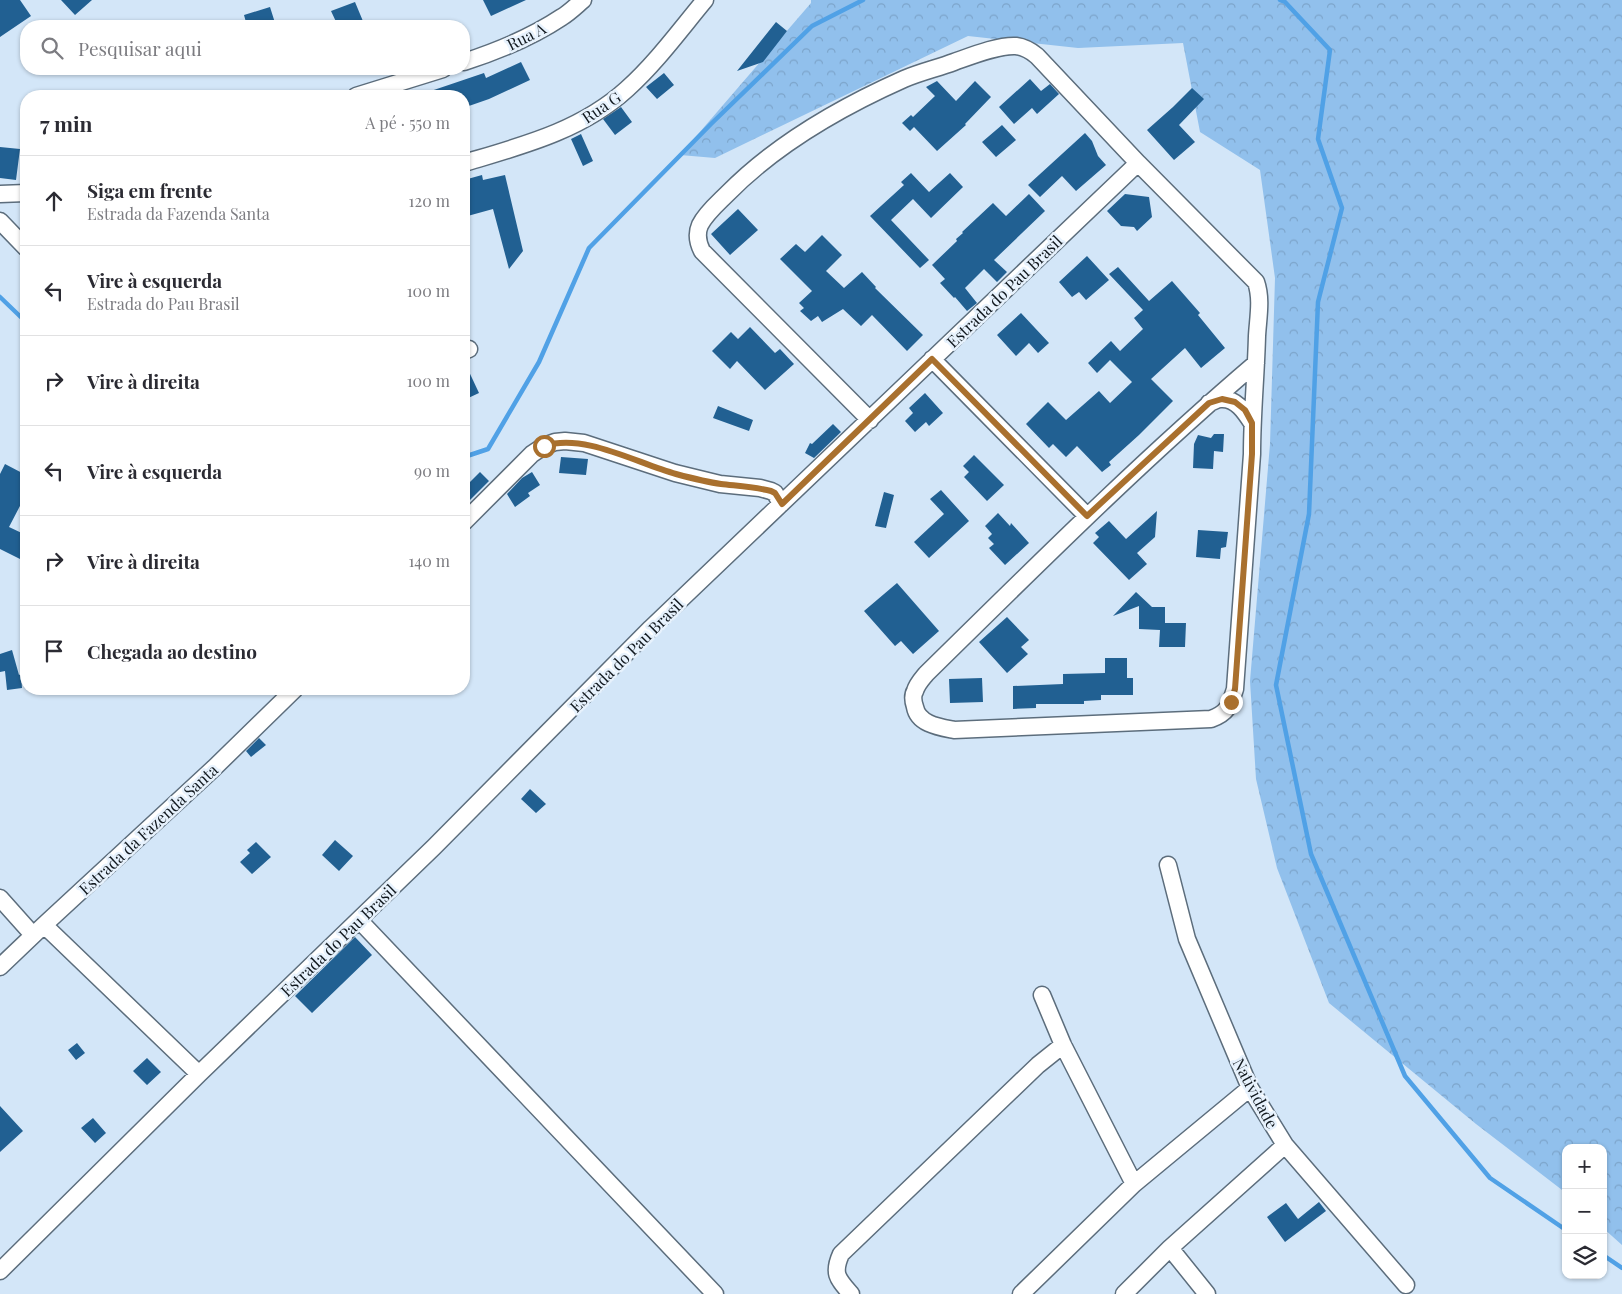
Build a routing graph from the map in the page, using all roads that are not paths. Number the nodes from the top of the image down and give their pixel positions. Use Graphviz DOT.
graph roads {
  1 [pos="583,0"];
  2 [pos="705,0"];
  3 [pos="470,60"];
  4 [pos="424,75"];
  5 [pos="375,90"];
  6 [pos="470,161"];
  7 [pos="1138,163"];
  8 [pos="20,193"];
  9 [pos="0,194"];
  10 [pos="0,221"];
  11 [pos="20,242"];
  12 [pos="932,359"];
  13 [pos="1256,363"];
  14 [pos="1209,403"];
  15 [pos="870,420"];
  16 [pos="1252,423"];
  17 [pos="782,504"];
  18 [pos="470,516"];
  19 [pos="1087,516"];
  20 [pos="289,695"];
  21 [pos="1168,865"];
  22 [pos="0,898"];
  23 [pos="359,920"];
  24 [pos="39,930"];
  25 [pos="0,967"];
  26 [pos="1042,995"];
  27 [pos="1063,1045"];
  28 [pos="199,1074"];
  29 [pos="1250,1088"];
  30 [pos="1285,1146"];
  31 [pos="1134,1184"];
  32 [pos="1170,1248"];
  33 [pos="0,1271"];
  34 [pos="1406,1285"];
  35 [pos="715,1294"];
  36 [pos="851,1294"];
  37 [pos="1021,1294"];
  38 [pos="1124,1294"];
  39 [pos="1207,1294"];
  1 -- 3 [label="street, Rua A"];
  2 -- 6 [label="street, Rua G"];
  4 -- 5 [label="street"];
  7 -- 12 [label="street, Estrada do Pau Brasil"];
  7 -- 13 [label="street"];
  7 -- 15 [label="street"];
  8 -- 9 [label="street"];
  10 -- 11 [label="street"];
  12 -- 15 [label="street, Estrada do Pau Brasil"];
  12 -- 19 [label="street"];
  13 -- 14 [label="street"];
  13 -- 16 [label="street"];
  14 -- 16 [label="street"];
  14 -- 19 [label="street"];
  15 -- 17 [label="street, Estrada do Pau Brasil"];
  16 -- 19 [label="street"];
  17 -- 18 [label="street"];
  17 -- 23 [label="street, Estrada do Pau Brasil"];
  20 -- 24 [label="street, Estrada da Fazenda Santa"];
  21 -- 29 [label="street, Natividade"];
  22 -- 24 [label="street"];
  23 -- 28 [label="street, Estrada do Pau Brasil"];
  23 -- 35 [label="street"];
  24 -- 25 [label="street, Estrada da Fazenda Santa"];
  24 -- 28 [label="street"];
  26 -- 27 [label="street"];
  27 -- 31 [label="street"];
  27 -- 36 [label="street"];
  28 -- 33 [label="street, Estrada do Pau Brasil"];
  29 -- 30 [label="street, Natividade"];
  29 -- 31 [label="street"];
  30 -- 32 [label="street"];
  30 -- 34 [label="street, Natividade"];
  31 -- 37 [label="street"];
  32 -- 38 [label="street"];
  32 -- 39 [label="street"];
}
